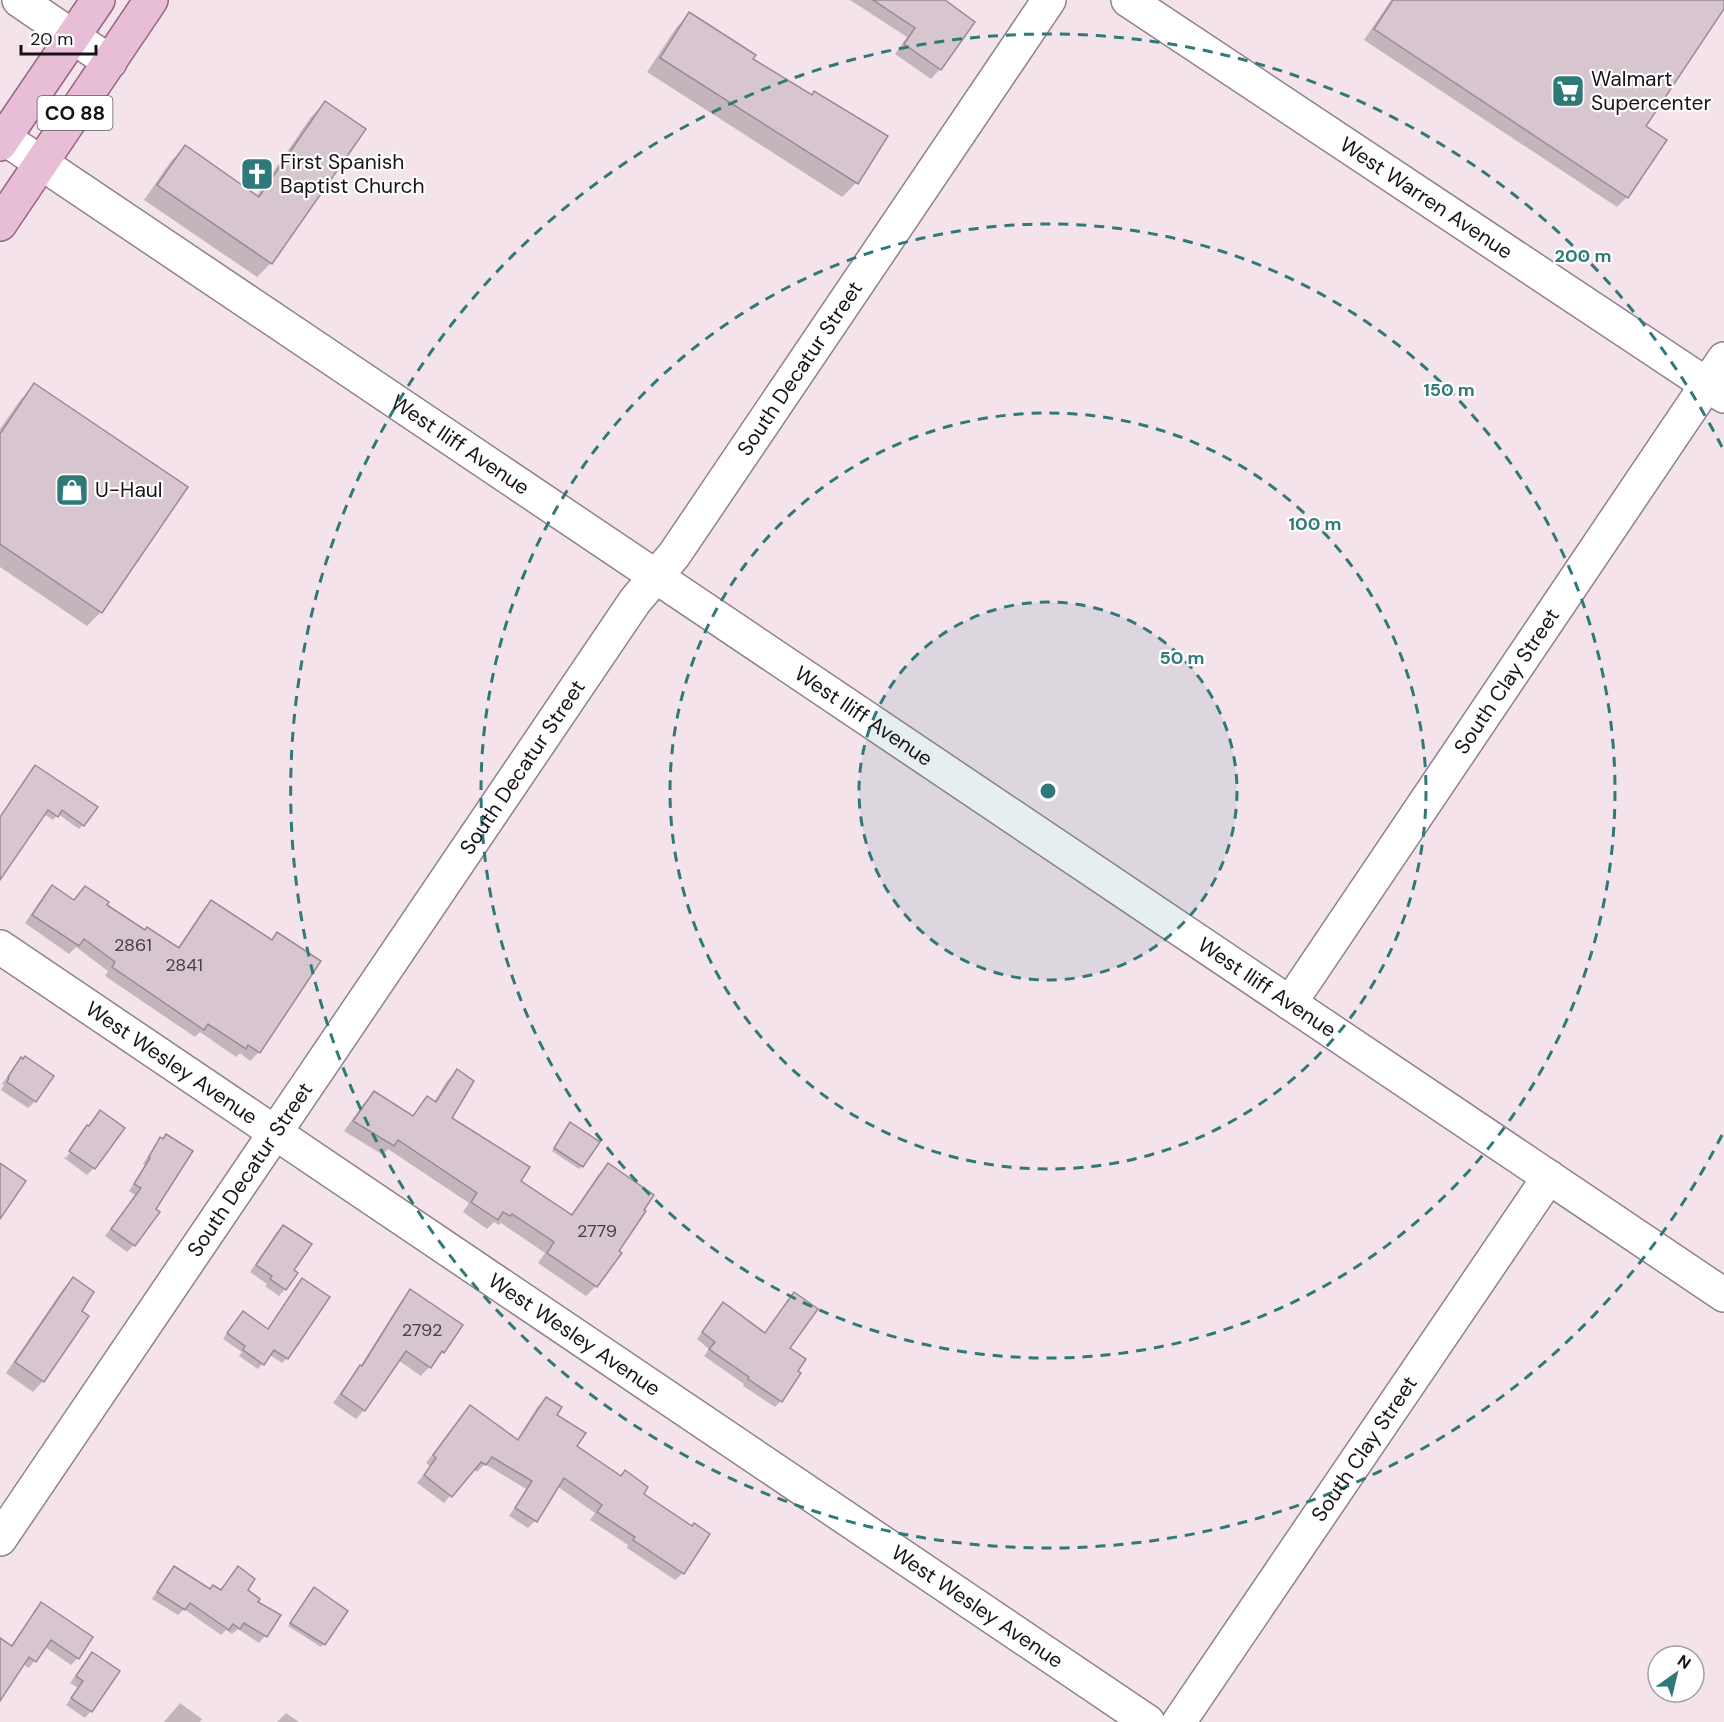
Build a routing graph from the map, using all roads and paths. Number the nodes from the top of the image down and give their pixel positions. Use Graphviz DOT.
graph roads {
  1 [pos="19,0"];
  2 [pos="98,0"];
  3 [pos="151,0"];
  4 [pos="1049,0"];
  5 [pos="1128,0"];
  6 [pos="73,37"];
  7 [pos="110,62"];
  8 [pos="2,141"];
  9 [pos="41,164"];
  10 [pos="0,224"];
  11 [pos="1718,380"];
  12 [pos="656,577"];
  13 [pos="0,947"];
  14 [pos="1290,1003"];
  15 [pos="275,1132"];
  16 [pos="1549,1177"];
  17 [pos="1724,1294"];
  18 [pos="0,1539"];
  19 [pos="1149,1722"];
  20 [pos="1179,1722"];
  1 -- 6 [label="street"];
  2 -- 6 [label="main road, CO 88"];
  3 -- 7 [label="main road, CO 88"];
  4 -- 12 [label="street, South Decatur Street"];
  5 -- 11 [label="street, West Warren Avenue"];
  6 -- 7 [label="street"];
  6 -- 8 [label="main road, CO 88"];
  7 -- 9 [label="main road, CO 88"];
  8 -- 9 [label="street, West Iliff Avenue"];
  9 -- 10 [label="main road, CO 88"];
  9 -- 12 [label="street, West Iliff Avenue"];
  11 -- 14 [label="street, South Clay Street"];
  12 -- 14 [label="street, West Iliff Avenue"];
  12 -- 15 [label="street, South Decatur Street"];
  13 -- 15 [label="street, West Wesley Avenue"];
  14 -- 16 [label="street, West Iliff Avenue"];
  15 -- 18 [label="street, South Decatur Street"];
  15 -- 19 [label="street, West Wesley Avenue"];
  16 -- 17 [label="street, West Iliff Avenue"];
  16 -- 20 [label="street, South Clay Street"];
}
